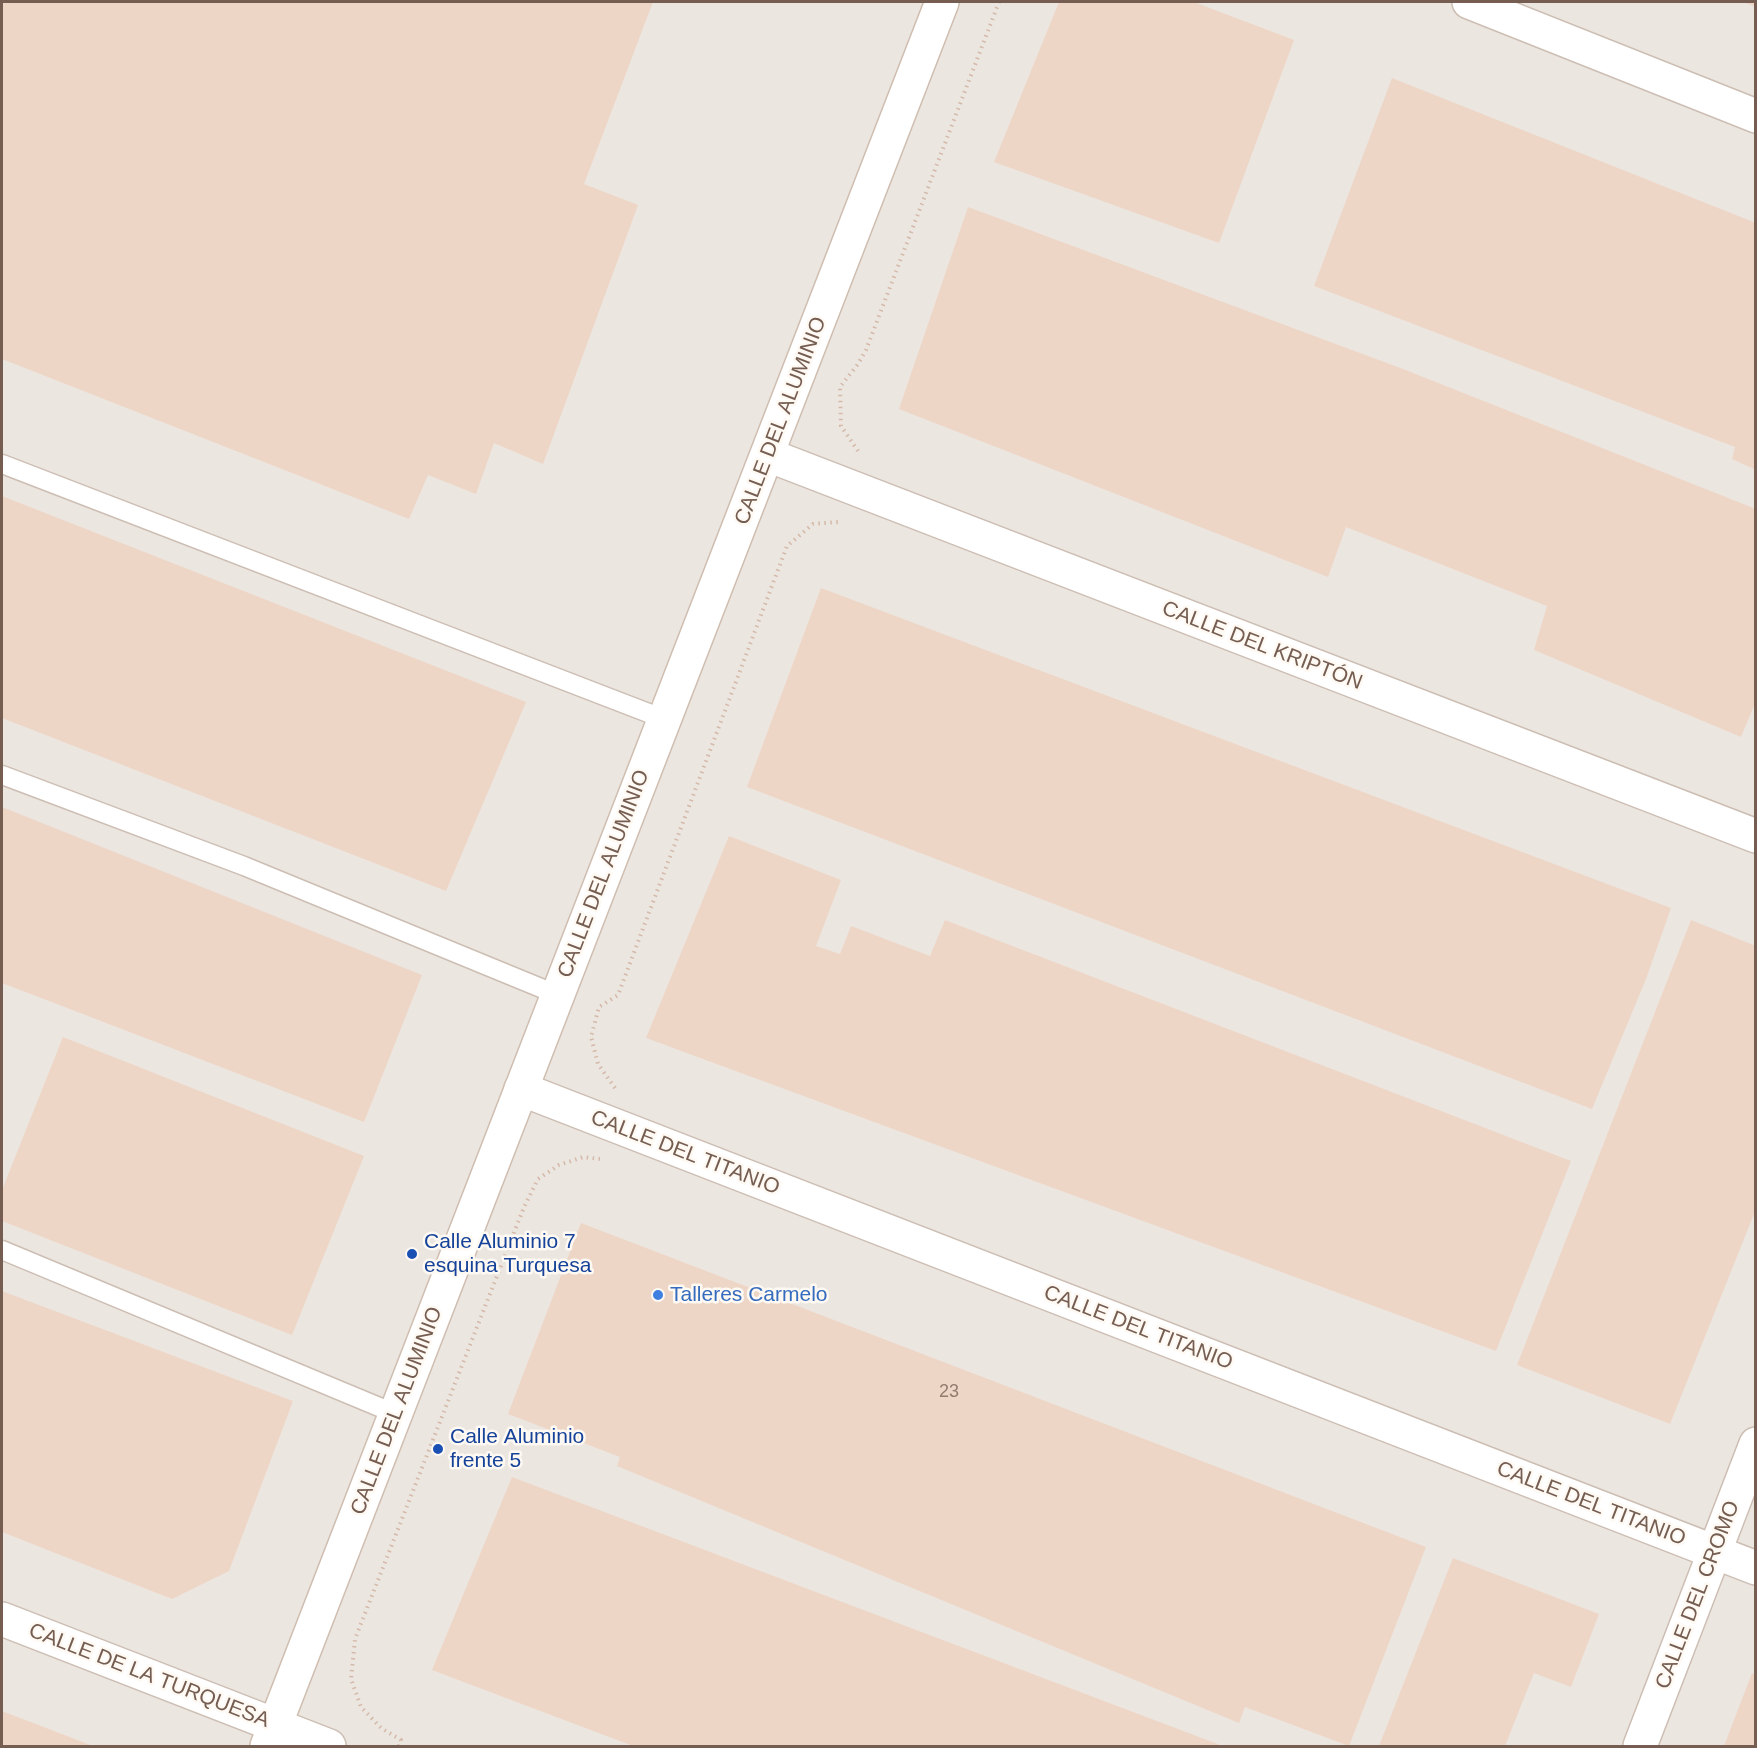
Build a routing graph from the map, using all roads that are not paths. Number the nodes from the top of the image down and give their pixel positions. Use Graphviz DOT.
graph roads {
  1 [pos="942,2"];
  2 [pos="1469,2"];
  3 [pos="1755,116"];
  4 [pos="768,455"];
  5 [pos="2,464"];
  6 [pos="664,719"];
  7 [pos="2,775"];
  8 [pos="1755,836"];
  9 [pos="558,995"];
  10 [pos="521,1089"];
  11 [pos="2,1250"];
  12 [pos="396,1414"];
  13 [pos="1755,1444"];
  14 [pos="1714,1552"];
  15 [pos="1755,1568"];
  16 [pos="2,1620"];
  17 [pos="271,1736"];
  18 [pos="329,1746"];
  19 [pos="1640,1746"];
  1 -- 4 [label="street, CALLE DEL ALUMINIO"];
  2 -- 3 [label="street"];
  4 -- 6 [label="street, CALLE DEL ALUMINIO"];
  4 -- 8 [label="street, CALLE DEL KRIPTÓN"];
  5 -- 6 [label="lane"];
  6 -- 9 [label="street, CALLE DEL ALUMINIO"];
  7 -- 9 [label="lane"];
  9 -- 10 [label="street, CALLE DEL ALUMINIO"];
  10 -- 12 [label="street, CALLE DEL ALUMINIO"];
  10 -- 14 [label="street, CALLE DEL TITANIO"];
  11 -- 12 [label="lane"];
  12 -- 17 [label="street, CALLE DEL ALUMINIO"];
  13 -- 14 [label="street, CALLE DEL CROMO"];
  14 -- 15 [label="street, CALLE DEL TITANIO"];
  14 -- 19 [label="street, CALLE DEL CROMO"];
  16 -- 17 [label="street, CALLE DE LA TURQUESA"];
  17 -- 18 [label="street, CALLE DE LA TURQUESA"];
}
